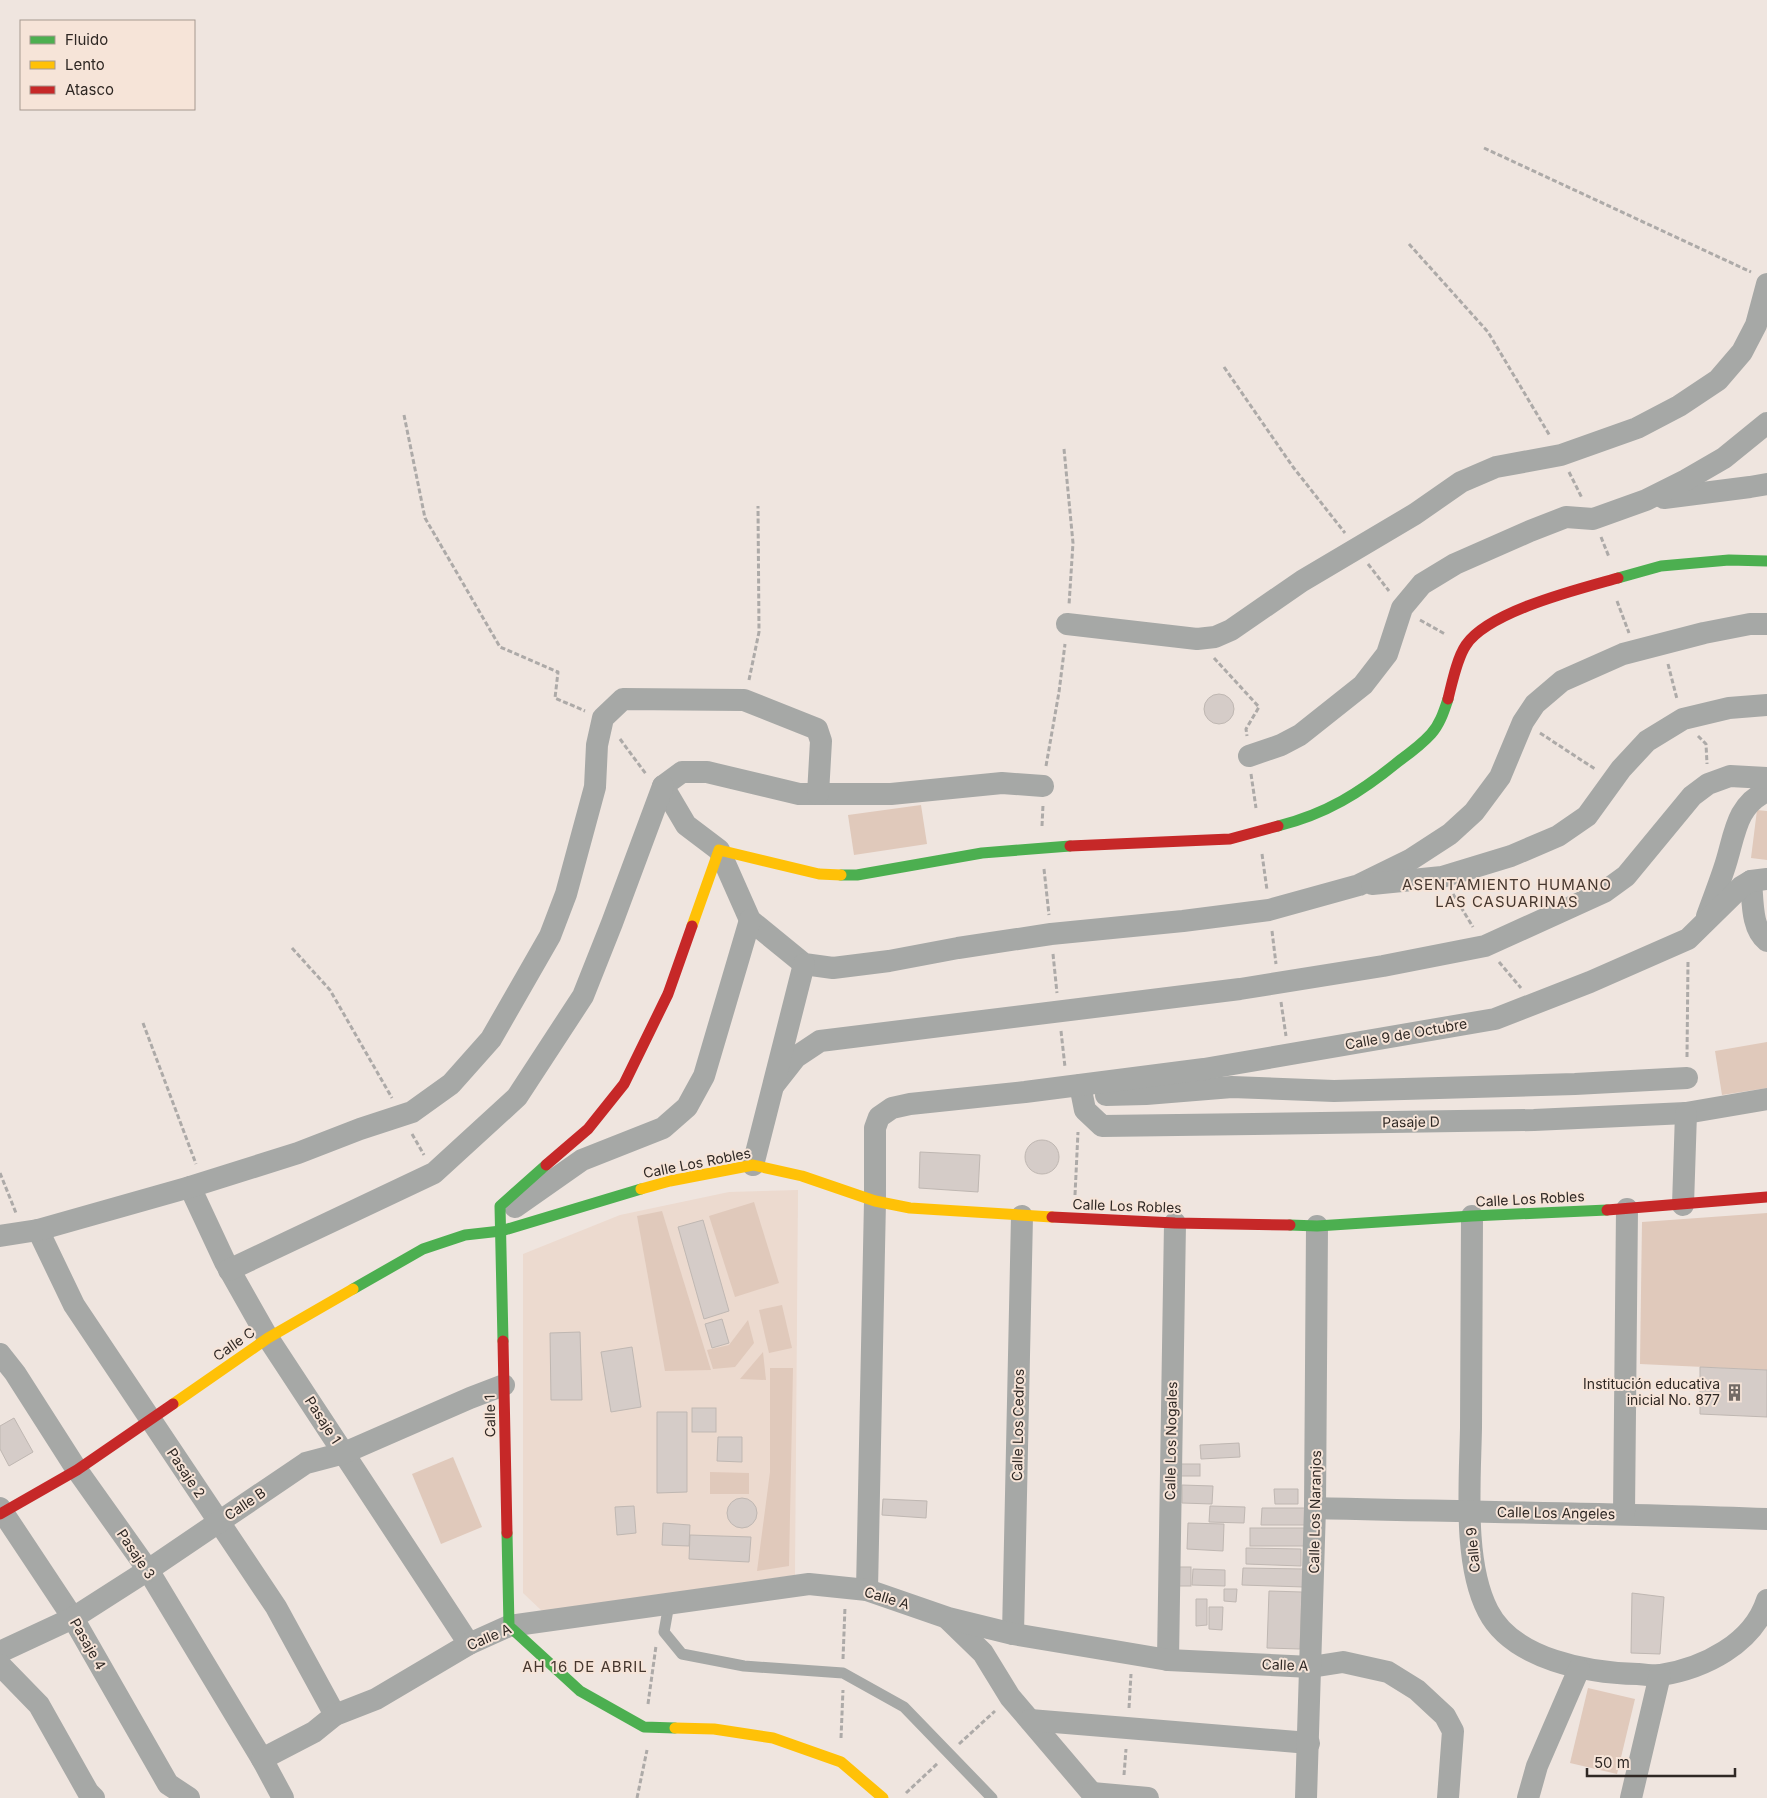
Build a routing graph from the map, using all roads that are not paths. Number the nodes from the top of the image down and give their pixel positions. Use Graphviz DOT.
graph roads {
  1 [pos="1763,280"];
  2 [pos="1767,423"];
  3 [pos="1767,484"];
  4 [pos="1646,500"];
  5 [pos="1767,561"];
  6 [pos="1067,624"];
  7 [pos="1767,624"];
  8 [pos="1767,705"];
  9 [pos="1249,756"];
  10 [pos="1767,778"];
  11 [pos="663,786"];
  12 [pos="1043,786"];
  13 [pos="1767,791"];
  14 [pos="818,794"];
  15 [pos="719,850"];
  16 [pos="1759,880"];
  17 [pos="1359,885"];
  18 [pos="750,920"];
  19 [pos="1705,921"];
  20 [pos="1767,941"];
  21 [pos="804,964"];
  22 [pos="1687,1078"];
  23 [pos="774,1084"];
  24 [pos="1081,1090"];
  25 [pos="1767,1098"];
  26 [pos="1686,1113"];
  27 [pos="753,1165"];
  28 [pos="196,1186"];
  29 [pos="1767,1197"];
  30 [pos="875,1202"];
  31 [pos="1683,1205"];
  32 [pos="1627,1209"];
  33 [pos="1022,1216"];
  34 [pos="1472,1216"];
  35 [pos="500,1218"];
  36 [pos="1175,1223"];
  37 [pos="1317,1226"];
  38 [pos="31,1232"];
  39 [pos="0,1236"];
  40 [pos="229,1270"];
  41 [pos="268,1338"];
  42 [pos="0,1354"];
  43 [pos="504,1385"];
  44 [pos="151,1420"];
  45 [pos="344,1453"];
  46 [pos="78,1470"];
  47 [pos="1315,1508"];
  48 [pos="1,1511"];
  49 [pos="1470,1512"];
  50 [pos="1624,1514"];
  51 [pos="1767,1519"];
  52 [pos="218,1521"];
  53 [pos="148,1570"];
  54 [pos="867,1590"];
  55 [pos="1767,1600"];
  56 [pos="669,1604"];
  57 [pos="73,1618"];
  58 [pos="948,1618"];
  59 [pos="509,1626"];
  60 [pos="1013,1634"];
  61 [pos="469,1644"];
  62 [pos="0,1652"];
  63 [pos="1168,1660"];
  64 [pos="0,1665"];
  65 [pos="1311,1667"];
  66 [pos="1579,1669"];
  67 [pos="1660,1675"];
  68 [pos="335,1715"];
  69 [pos="1030,1720"];
  70 [pos="1309,1743"];
  71 [pos="262,1758"];
  72 [pos="280,1793"];
  73 [pos="1094,1796"];
  74 [pos="94,1798"];
  75 [pos="189,1798"];
  76 [pos="882,1798"];
  77 [pos="992,1798"];
  78 [pos="1148,1798"];
  79 [pos="1306,1798"];
  80 [pos="1448,1798"];
  81 [pos="1528,1798"];
  82 [pos="1631,1798"];
  1 -- 6 [label="street"];
  2 -- 4 [label="street"];
  3 -- 4 [label="street"];
  4 -- 9 [label="street"];
  5 -- 15 [label="street"];
  7 -- 17 [label="street"];
  8 -- 17 [label="street"];
  10 -- 23 [label="street"];
  11 -- 14 [label="street"];
  11 -- 15 [label="street"];
  11 -- 40 [label="street"];
  12 -- 14 [label="street"];
  13 -- 19 [label="street"];
  14 -- 28 [label="street"];
  15 -- 18 [label="street"];
  15 -- 35 [label="street"];
  16 -- 19 [label="street, Calle 9 de Octubre"];
  16 -- 20 [label="street"];
  17 -- 21 [label="street"];
  18 -- 21 [label="street"];
  18 -- 35 [label="street"];
  19 -- 24 [label="street, Calle 9 de Octubre"];
  21 -- 23 [label="street"];
  22 -- 24 [label="street"];
  23 -- 27 [label="street"];
  24 -- 26 [label="street, Pasaje D"];
  24 -- 30 [label="street, Calle 9 de Octubre"];
  25 -- 26 [label="street, Pasaje D"];
  26 -- 31 [label="street"];
  27 -- 30 [label="street, Calle Los Robles"];
  27 -- 35 [label="street, Calle Los Robles"];
  28 -- 38 [label="street"];
  28 -- 40 [label="street, Pasaje 1"];
  29 -- 31 [label="street, Calle Los Robles"];
  30 -- 33 [label="street, Calle Los Robles"];
  30 -- 54 [label="street"];
  31 -- 32 [label="street, Calle Los Robles"];
  32 -- 34 [label="street, Calle Los Robles"];
  32 -- 50 [label="street"];
  33 -- 36 [label="street, Calle Los Robles"];
  33 -- 60 [label="street, Calle Los Cedros"];
  34 -- 37 [label="street, Calle Los Robles"];
  34 -- 49 [label="street, Calle 9"];
  35 -- 41 [label="street, Calle C"];
  35 -- 43 [label="street, Calle 1"];
  36 -- 37 [label="street, Calle Los Robles"];
  36 -- 63 [label="street, Calle Los Nogales"];
  37 -- 47 [label="street, Calle Los Naranjos"];
  38 -- 39 [label="street"];
  38 -- 44 [label="street, Pasaje 2"];
  40 -- 41 [label="street, Pasaje 1"];
  41 -- 44 [label="street, Calle C"];
  41 -- 45 [label="street, Pasaje 1"];
  42 -- 46 [label="street, Pasaje 3"];
  43 -- 45 [label="street, Calle B"];
  43 -- 59 [label="street, Calle 1"];
  44 -- 46 [label="street, Calle C"];
  44 -- 52 [label="street, Pasaje 2"];
  45 -- 52 [label="street, Calle B"];
  45 -- 61 [label="street, Pasaje 1"];
  46 -- 48 [label="street, Calle C"];
  46 -- 53 [label="street, Pasaje 3"];
  47 -- 49 [label="street, Calle Los Angeles"];
  47 -- 65 [label="street, Calle Los Naranjos"];
  48 -- 57 [label="street, Pasaje 4"];
  49 -- 50 [label="street, Calle Los Angeles"];
  49 -- 66 [label="street, Calle 9"];
  50 -- 51 [label="street, Calle Los Angeles"];
  52 -- 53 [label="street, Calle B"];
  52 -- 68 [label="street, Pasaje 2"];
  53 -- 57 [label="street, Calle B"];
  53 -- 71 [label="street, Pasaje 3"];
  54 -- 56 [label="street, Calle A"];
  54 -- 58 [label="street, Calle A"];
  55 -- 67 [label="street, Calle 9"];
  56 -- 59 [label="street, Calle A"];
  56 -- 77 [label="lane"];
  57 -- 62 [label="street, Calle B"];
  57 -- 75 [label="street, Pasaje 4"];
  58 -- 60 [label="street, Calle A"];
  58 -- 69 [label="street"];
  59 -- 61 [label="street, Calle A"];
  59 -- 76 [label="street"];
  60 -- 63 [label="street, Calle A"];
  61 -- 68 [label="street, Calle A"];
  63 -- 65 [label="street, Calle A"];
  64 -- 74 [label="street"];
  65 -- 70 [label="street, Calle Los Naranjos"];
  65 -- 80 [label="street, Calle A"];
  66 -- 67 [label="street, Calle 9"];
  66 -- 81 [label="street"];
  67 -- 82 [label="street"];
  68 -- 71 [label="street, Calle A"];
  69 -- 70 [label="street"];
  69 -- 73 [label="street"];
  70 -- 79 [label="street, Calle Los Naranjos"];
  71 -- 72 [label="street"];
  73 -- 78 [label="street"];
}
